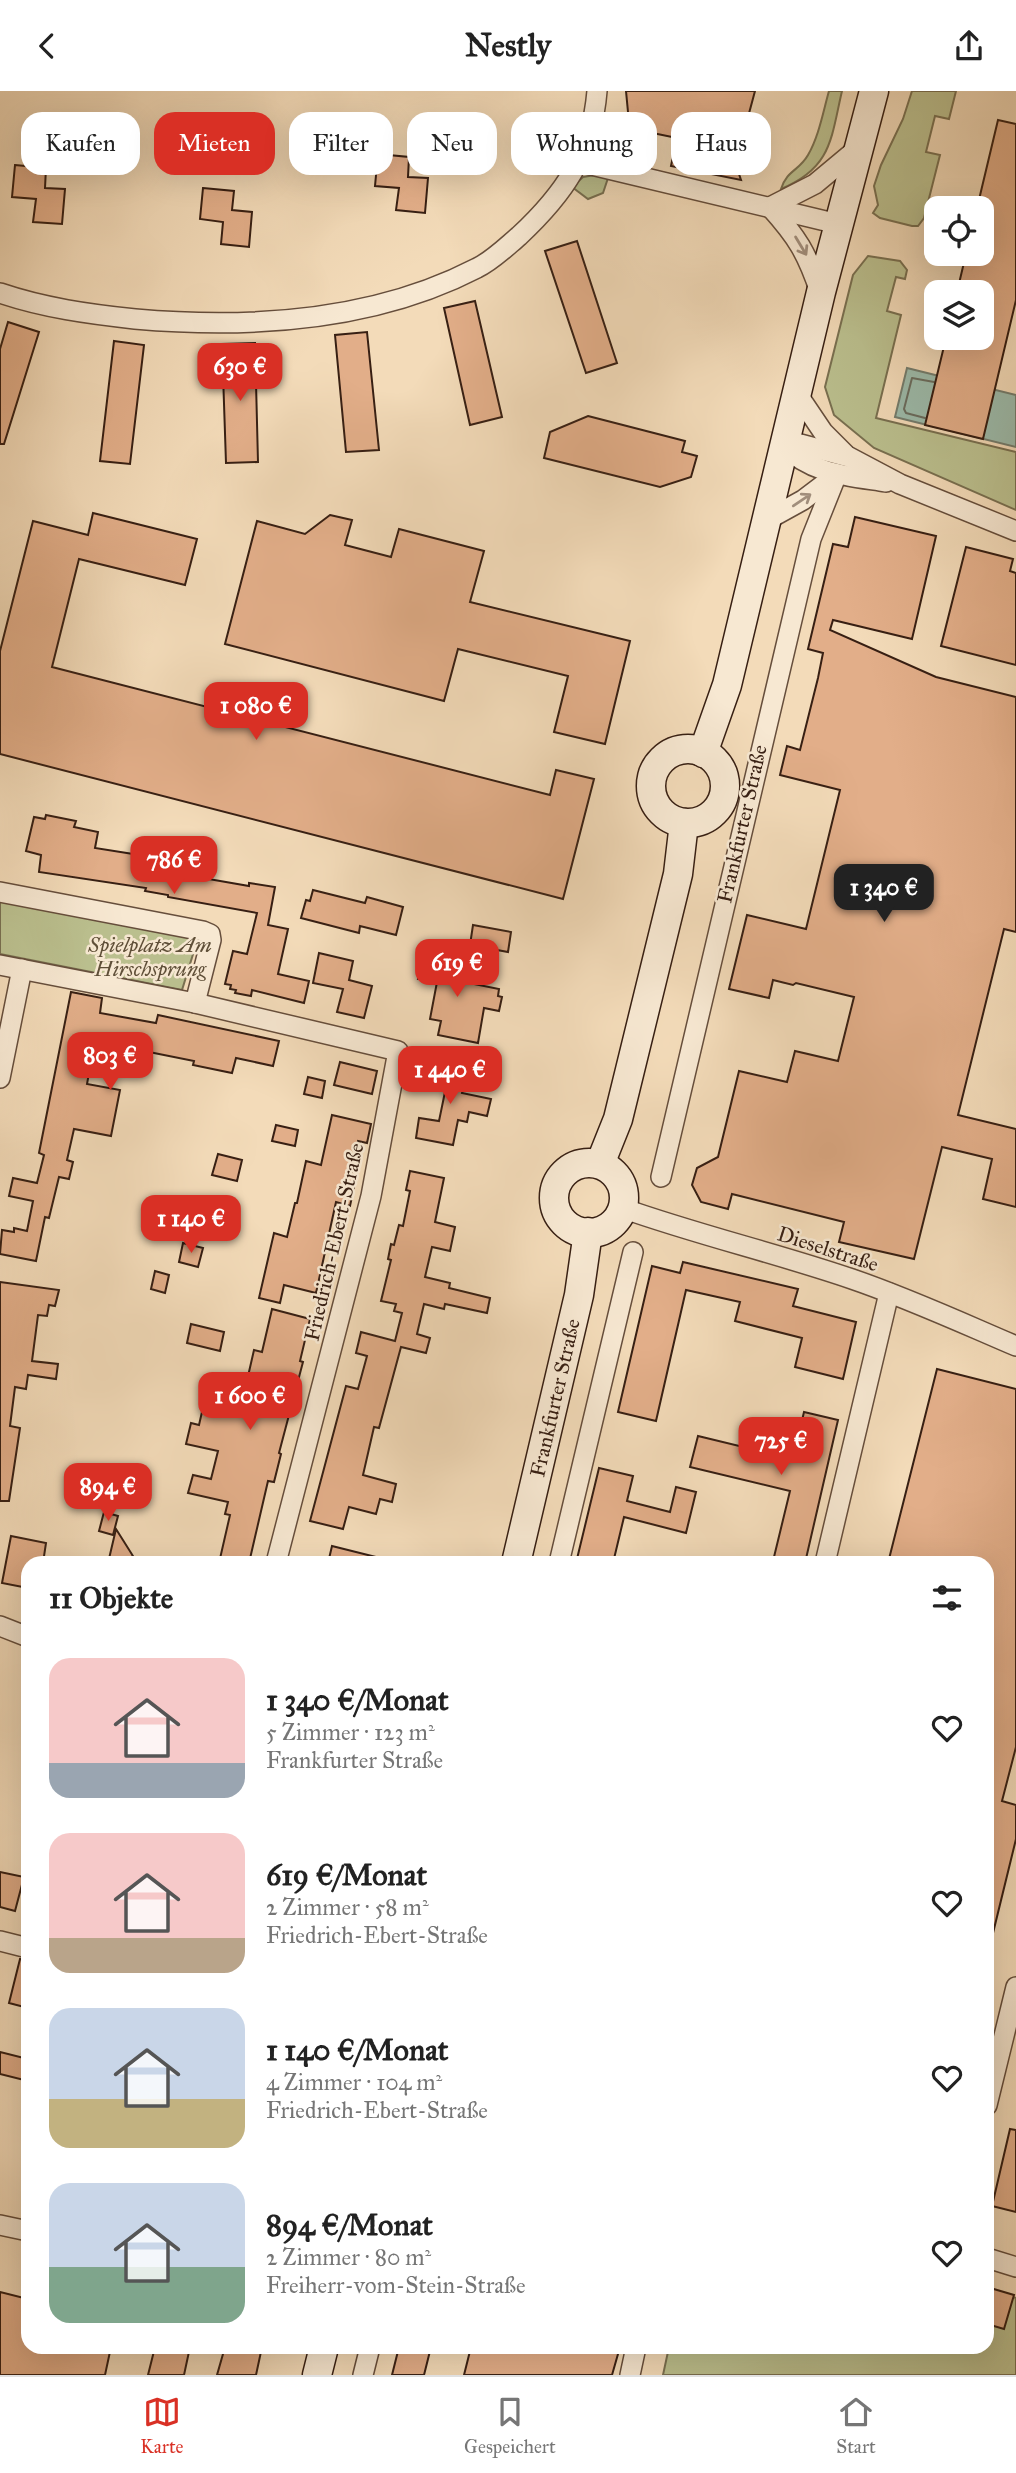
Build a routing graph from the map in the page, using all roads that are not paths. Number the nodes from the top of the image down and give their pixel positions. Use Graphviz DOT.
graph roads {
  1 [pos="597,91"];
  2 [pos="874,91"];
  3 [pos="594,112"];
  4 [pos="857,149"];
  5 [pos="571,175"];
  6 [pos="634,175"];
  7 [pos="770,207"];
  8 [pos="838,224"];
  9 [pos="821,292"];
  10 [pos="0,293"];
  11 [pos="796,392"];
  12 [pos="783,445"];
  13 [pos="849,457"];
  14 [pos="836,474"];
  15 [pos="900,484"];
  16 [pos="765,521"];
  17 [pos="1016,531"];
  18 [pos="703,753"];
  19 [pos="684,823"];
  20 [pos="0,892"];
  21 [pos="0,965"];
  22 [pos="22,969"];
  23 [pos="195,1003"];
  24 [pos="0,1078"];
  25 [pos="600,1164"];
  26 [pos="661,1177"];
  27 [pos="622,1208"];
  28 [pos="588,1233"];
  29 [pos="633,1252"];
  30 [pos="889,1293"];
  31 [pos="1016,1346"];
  32 [pos="278,1556"];
  33 [pos="518,1556"];
  34 [pos="561,1556"];
  35 [pos="827,1556"];
  36 [pos="0,1626"];
  37 [pos="21,1634"];
  38 [pos="0,1941"];
  39 [pos="21,1946"];
  40 [pos="1016,1987"];
  41 [pos="994,2077"];
  42 [pos="0,2225"];
  43 [pos="21,2230"];
  44 [pos="994,2260"];
  45 [pos="1016,2267"];
  46 [pos="322,2354"];
  47 [pos="368,2354"];
  48 [pos="634,2354"];
  49 [pos="317,2375"];
  50 [pos="363,2375"];
  51 [pos="630,2375"];
  1 -- 3 [label="street"];
  2 -- 4 [label="street"];
  4 -- 7 [label="street"];
  4 -- 8 [label="street"];
  5 -- 10 [label="street"];
  6 -- 7 [label="street"];
  7 -- 8 [label="street"];
  7 -- 9 [label="street, one-way"];
  8 -- 9 [label="street"];
  9 -- 11 [label="street"];
  11 -- 12 [label="street"];
  11 -- 13 [label="street"];
  12 -- 13 [label="street"];
  12 -- 14 [label="street"];
  12 -- 16 [label="street"];
  13 -- 15 [label="street"];
  14 -- 15 [label="street"];
  16 -- 14 [label="street, one-way"];
  14 -- 26 [label="street, Frankfurter Straße"];
  15 -- 17 [label="street"];
  16 -- 18 [label="street"];
  18 -- 19 [label="street"];
  18 -- 19 [label="street"];
  19 -- 25 [label="street"];
  20 -- 23 [label="street"];
  21 -- 22 [label="street"];
  22 -- 23 [label="street"];
  22 -- 24 [label="street"];
  23 -- 32 [label="street, Friedrich-Ebert-Straße"];
  25 -- 27 [label="street"];
  25 -- 28 [label="street"];
  27 -- 28 [label="street"];
  27 -- 30 [label="street, Dieselstraße"];
  28 -- 33 [label="street, Frankfurter Straße"];
  29 -- 34 [label="street, Frankfurter Straße"];
  30 -- 31 [label="street, Dieselstraße"];
  30 -- 35 [label="street"];
  36 -- 37 [label="street"];
  38 -- 39 [label="street"];
  40 -- 41 [label="street"];
  42 -- 43 [label="street"];
  44 -- 45 [label="street"];
  46 -- 49 [label="street"];
  47 -- 50 [label="street"];
  48 -- 51 [label="street"];
}
